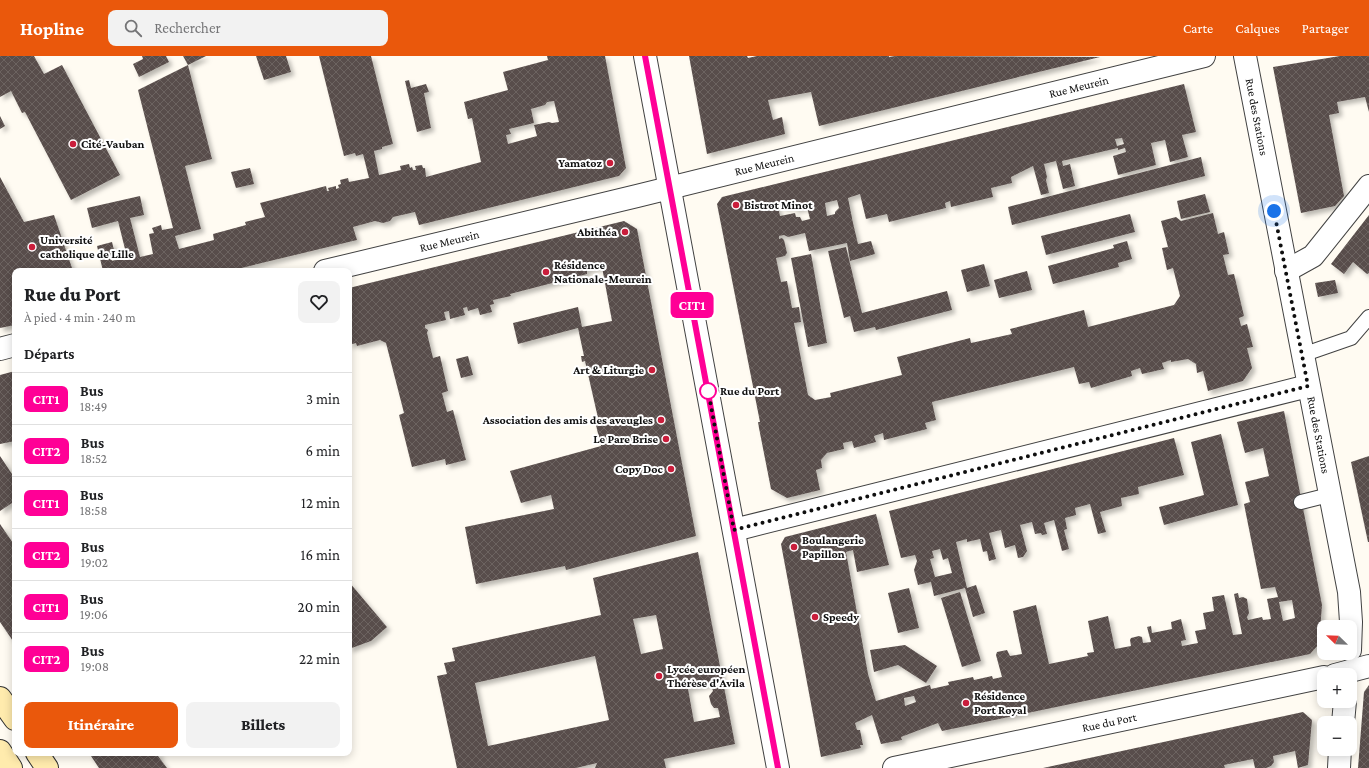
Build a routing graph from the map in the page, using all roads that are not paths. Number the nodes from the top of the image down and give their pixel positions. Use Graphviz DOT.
graph roads {
  1 [pos="645,56"];
  2 [pos="1204,56"];
  3 [pos="1245,56"];
  4 [pos="1369,186"];
  5 [pos="670,188"];
  6 [pos="337,268"];
  7 [pos="1286,271"];
  8 [pos="1369,317"];
  9 [pos="12,346"];
  10 [pos="0,349"];
  11 [pos="1302,355"];
  12 [pos="1308,386"];
  13 [pos="1329,495"];
  14 [pos="1301,502"];
  15 [pos="734,530"];
  16 [pos="1351,620"];
  17 [pos="1369,666"];
  18 [pos="1353,668"];
  19 [pos="1317,679"];
  20 [pos="0,698"];
  21 [pos="12,715"];
  22 [pos="0,751"];
  23 [pos="39,756"];
  24 [pos="1340,756"];
  25 [pos="11,768"];
  26 [pos="47,768"];
  27 [pos="778,768"];
  28 [pos="894,768"];
  29 [pos="1339,768"];
  1 -- 5 [label="street"];
  2 -- 5 [label="street, Rue Meurein"];
  3 -- 7 [label="street, Rue des Stations"];
  4 -- 7 [label="street"];
  5 -- 6 [label="street, Rue Meurein"];
  5 -- 15 [label="street"];
  7 -- 11 [label="street, Rue des Stations"];
  8 -- 11 [label="lane"];
  9 -- 10 [label="street"];
  11 -- 12 [label="street, Rue des Stations"];
  12 -- 13 [label="street, Rue des Stations"];
  12 -- 15 [label="street"];
  13 -- 14 [label="lane"];
  13 -- 16 [label="street, Rue des Stations"];
  15 -- 27 [label="street"];
  17 -- 18 [label="street"];
  19 -- 28 [label="street, Rue du Port"];
  20 -- 21 [label="main road"];
  22 -- 25 [label="main road"];
  23 -- 26 [label="main road"];
  24 -- 29 [label="street"];
}
